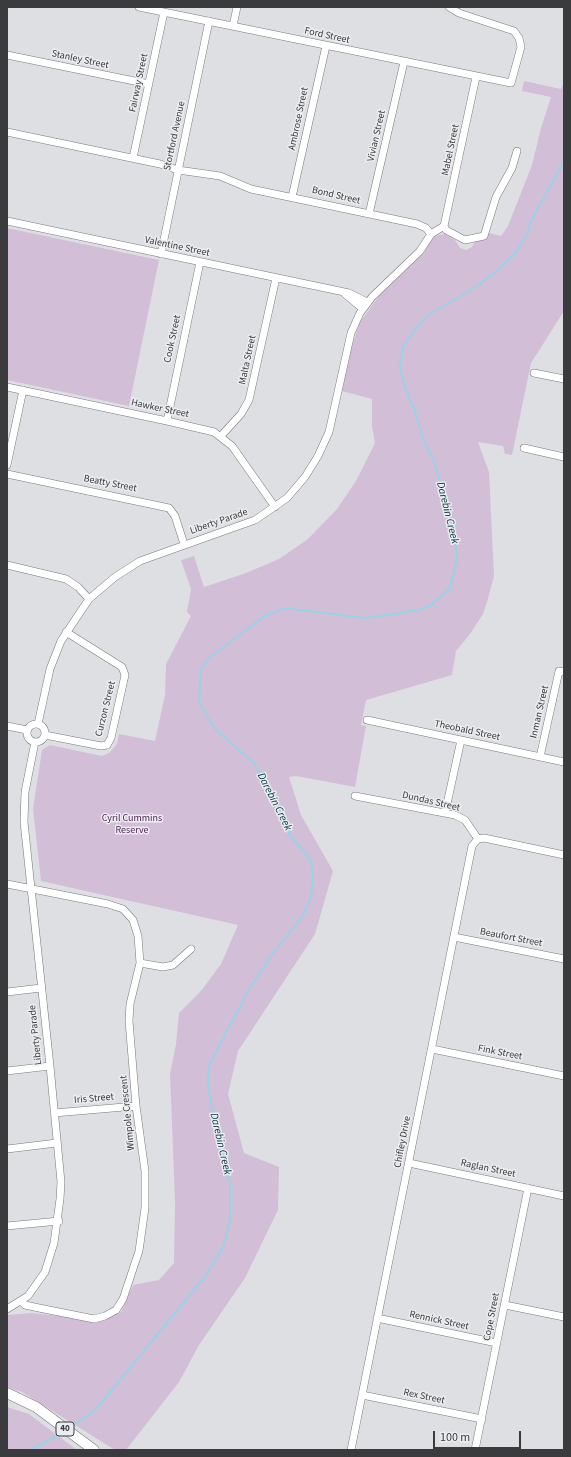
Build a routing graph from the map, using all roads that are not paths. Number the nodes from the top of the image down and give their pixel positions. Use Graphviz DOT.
graph roads {
  1 [pos="139,7"];
  2 [pos="236,7"];
  3 [pos="448,7"];
  4 [pos="164,12"];
  5 [pos="209,22"];
  6 [pos="233,26"];
  7 [pos="326,46"];
  8 [pos="7,55"];
  9 [pos="404,62"];
  10 [pos="476,77"];
  11 [pos="149,84"];
  12 [pos="7,132"];
  13 [pos="517,152"];
  14 [pos="133,158"];
  15 [pos="179,168"];
  16 [pos="292,197"];
  17 [pos="369,214"];
  18 [pos="7,221"];
  19 [pos="444,226"];
  20 [pos="431,234"];
  21 [pos="161,254"];
  22 [pos="200,262"];
  23 [pos="276,278"];
  24 [pos="342,292"];
  25 [pos="367,302"];
  26 [pos="363,309"];
  27 [pos="534,373"];
  28 [pos="564,379"];
  29 [pos="7,387"];
  30 [pos="23,390"];
  31 [pos="167,421"];
  32 [pos="221,436"];
  33 [pos="524,448"];
  34 [pos="564,457"];
  35 [pos="7,465"];
  36 [pos="7,474"];
  37 [pos="275,507"];
  38 [pos="184,544"];
  39 [pos="7,566"];
  40 [pos="88,599"];
  41 [pos="66,632"];
  42 [pos="562,672"];
  43 [pos="366,720"];
  44 [pos="38,724"];
  45 [pos="7,726"];
  46 [pos="27,730"];
  47 [pos="45,735"];
  48 [pos="461,740"];
  49 [pos="35,742"];
  50 [pos="540,757"];
  51 [pos="564,762"];
  52 [pos="355,796"];
  53 [pos="446,813"];
  54 [pos="478,839"];
  55 [pos="564,855"];
  56 [pos="7,884"];
  57 [pos="31,890"];
  58 [pos="454,937"];
  59 [pos="191,949"];
  60 [pos="564,959"];
  61 [pos="140,963"];
  62 [pos="41,988"];
  63 [pos="7,992"];
  64 [pos="432,1049"];
  65 [pos="50,1066"];
  66 [pos="7,1071"];
  67 [pos="564,1076"];
  68 [pos="136,1106"];
  69 [pos="54,1113"];
  70 [pos="57,1143"];
  71 [pos="7,1149"];
  72 [pos="409,1163"];
  73 [pos="528,1188"];
  74 [pos="564,1196"];
  75 [pos="59,1221"];
  76 [pos="7,1226"];
  77 [pos="21,1301"];
  78 [pos="505,1305"];
  79 [pos="7,1309"];
  80 [pos="564,1317"];
  81 [pos="377,1318"];
  82 [pos="497,1343"];
  83 [pos="7,1393"];
  84 [pos="362,1395"];
  85 [pos="482,1419"];
  86 [pos="94,1450"];
  87 [pos="351,1450"];
  88 [pos="476,1450"];
  1 -- 4 [label="street, Ford Street"];
  2 -- 6 [label="street"];
  3 -- 10 [label="street, Ford Street"];
  4 -- 5 [label="street, Ford Street"];
  4 -- 11 [label="street, Fairway Street"];
  5 -- 6 [label="street, Ford Street"];
  5 -- 15 [label="street, Stortford Avenue"];
  6 -- 7 [label="street, Ford Street"];
  7 -- 9 [label="street, Ford Street"];
  7 -- 16 [label="street, Ambrose Street"];
  8 -- 11 [label="street, Stanley Street"];
  9 -- 10 [label="street, Ford Street"];
  9 -- 17 [label="street, Vivian Street"];
  10 -- 19 [label="street, Mabel Street"];
  11 -- 14 [label="street, Fairway Street"];
  12 -- 14 [label="street, Bond Street"];
  13 -- 19 [label="street"];
  14 -- 15 [label="street, Bond Street"];
  15 -- 16 [label="street, Bond Street"];
  15 -- 21 [label="street, Stortford Avenue"];
  16 -- 17 [label="street, Bond Street"];
  17 -- 20 [label="street, Bond Street"];
  18 -- 21 [label="street, Valentine Street"];
  19 -- 20 [label="street"];
  20 -- 25 [label="street, Liberty Parade"];
  21 -- 22 [label="street, Valentine Street"];
  22 -- 23 [label="street, Valentine Street"];
  22 -- 31 [label="street, Cook Street"];
  23 -- 24 [label="street, Valentine Street"];
  23 -- 32 [label="street, Malta Street"];
  24 -- 25 [label="street, Valentine Street"];
  24 -- 26 [label="street, Valentine Street"];
  25 -- 26 [label="street, Liberty Parade"];
  26 -- 37 [label="street, Liberty Parade"];
  27 -- 28 [label="street"];
  29 -- 30 [label="street, Hawker Street"];
  30 -- 31 [label="street, Hawker Street"];
  30 -- 35 [label="street"];
  31 -- 32 [label="street, Hawker Street"];
  32 -- 37 [label="street, Hawker Street"];
  33 -- 34 [label="street"];
  36 -- 38 [label="street, Beatty Street"];
  37 -- 38 [label="street, Liberty Parade"];
  38 -- 40 [label="street, Liberty Parade"];
  39 -- 40 [label="street"];
  40 -- 41 [label="street, Liberty Parade"];
  41 -- 44 [label="street, Liberty Parade"];
  41 -- 47 [label="street, Curzon Street"];
  42 -- 50 [label="street, Inman Street"];
  43 -- 48 [label="street, Theobald Street"];
  44 -- 46 [label="street"];
  44 -- 47 [label="street"];
  45 -- 46 [label="street"];
  46 -- 49 [label="street"];
  47 -- 49 [label="street"];
  48 -- 50 [label="street, Theobald Street"];
  48 -- 53 [label="street"];
  49 -- 57 [label="street, Liberty Parade"];
  50 -- 51 [label="street, Theobald Street"];
  52 -- 53 [label="street, Dundas Street"];
  53 -- 54 [label="street, Dundas Street"];
  54 -- 55 [label="street"];
  54 -- 58 [label="street, Chifley Drive"];
  56 -- 57 [label="street, Wimpole Crescent"];
  57 -- 61 [label="street, Wimpole Crescent"];
  57 -- 62 [label="street, Liberty Parade"];
  58 -- 60 [label="street, Beaufort Street"];
  58 -- 64 [label="street, Chifley Drive"];
  59 -- 61 [label="street"];
  61 -- 68 [label="street, Wimpole Crescent"];
  62 -- 63 [label="street"];
  62 -- 65 [label="street, Liberty Parade"];
  64 -- 67 [label="street, Fink Street"];
  64 -- 72 [label="street, Chifley Drive"];
  65 -- 66 [label="street"];
  65 -- 69 [label="street, Liberty Parade"];
  68 -- 69 [label="street, Iris Street"];
  68 -- 77 [label="street, Wimpole Crescent"];
  69 -- 70 [label="street, Liberty Parade"];
  70 -- 71 [label="street"];
  70 -- 75 [label="street, Liberty Parade"];
  72 -- 73 [label="street, Raglan Street"];
  72 -- 81 [label="street, Chifley Drive"];
  73 -- 74 [label="street, Raglan Street"];
  73 -- 78 [label="street, Cope Street"];
  75 -- 76 [label="street"];
  75 -- 77 [label="street, Liberty Parade"];
  77 -- 79 [label="street, Liberty Parade"];
  78 -- 80 [label="street"];
  78 -- 82 [label="street, Cope Street"];
  81 -- 82 [label="street, Rennick Street"];
  81 -- 84 [label="street, Chifley Drive"];
  82 -- 85 [label="street, Cope Street"];
  83 -- 86 [label="highway, 40"];
  84 -- 85 [label="street, Rex Street"];
  84 -- 87 [label="street, Chifley Drive"];
  85 -- 88 [label="street, Cope Street"];
}
